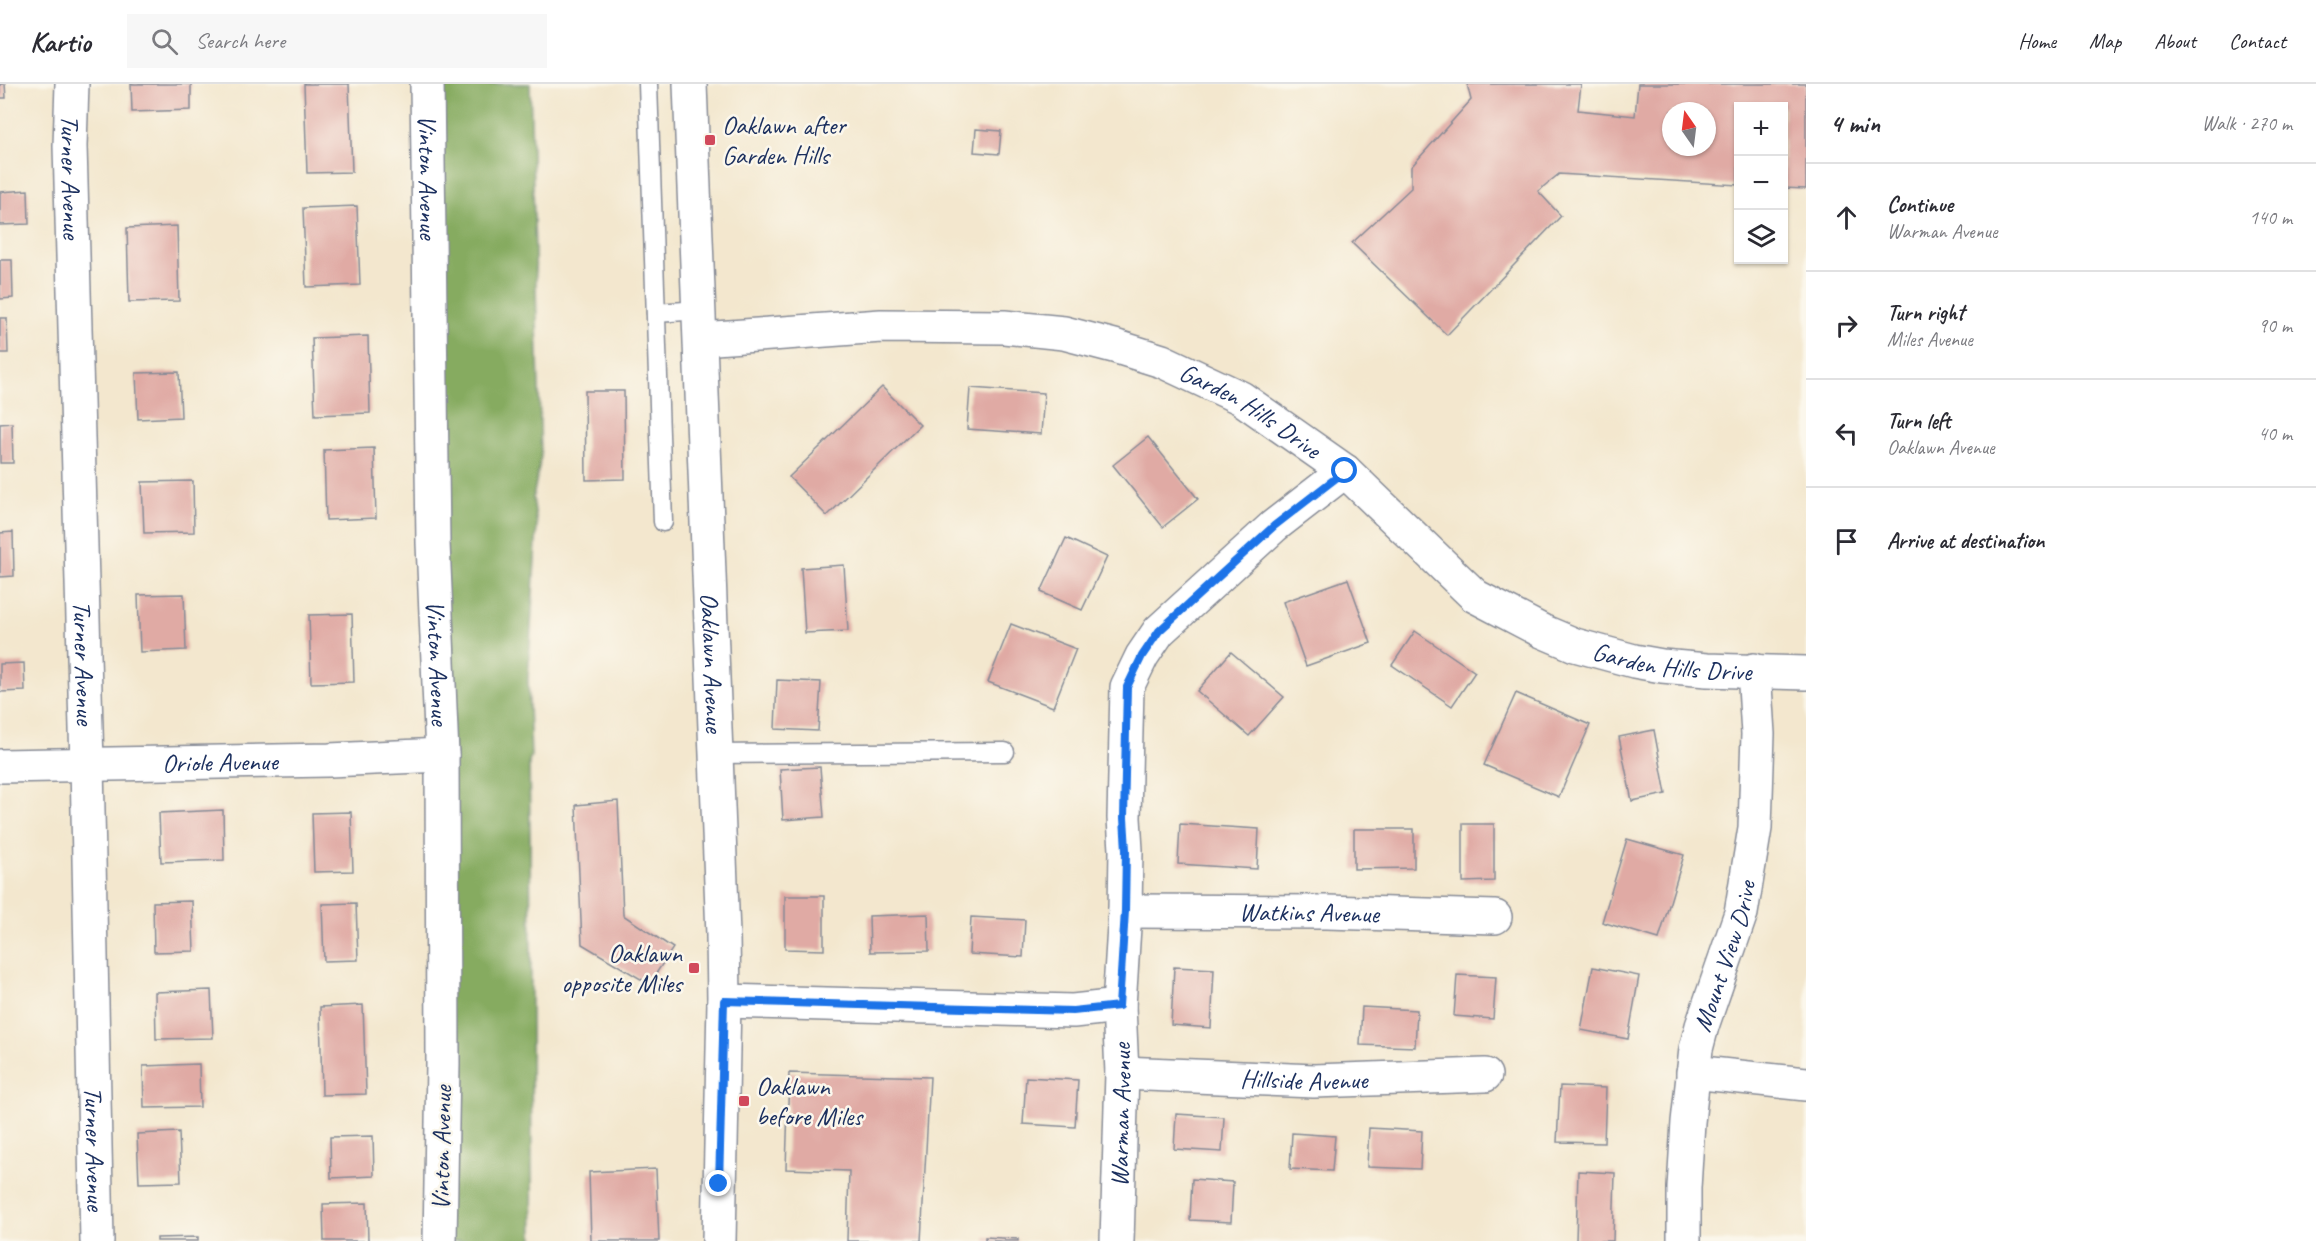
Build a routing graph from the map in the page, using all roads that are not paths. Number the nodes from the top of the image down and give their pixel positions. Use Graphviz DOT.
graph roads {
  1 [pos="72,84"];
  2 [pos="427,84"];
  3 [pos="648,84"];
  4 [pos="690,84"];
  5 [pos="656,313"];
  6 [pos="700,325"];
  7 [pos="1345,471"];
  8 [pos="663,522"];
  9 [pos="1754,670"];
  10 [pos="1806,673"];
  11 [pos="1005,752"];
  12 [pos="716,754"];
  13 [pos="442,755"];
  14 [pos="87,764"];
  15 [pos="0,766"];
  16 [pos="1125,911"];
  17 [pos="1495,917"];
  18 [pos="724,1001"];
  19 [pos="1119,1006"];
  20 [pos="1693,1072"];
  21 [pos="1122,1073"];
  22 [pos="1485,1075"];
  23 [pos="1806,1084"];
  24 [pos="97,1241"];
  25 [pos="440,1241"];
  26 [pos="719,1241"];
  27 [pos="1117,1241"];
  28 [pos="1684,1241"];
  1 -- 14 [label="street, Turner Avenue"];
  2 -- 13 [label="street, Vinton Avenue"];
  3 -- 5 [label="lane"];
  4 -- 6 [label="street, Oaklawn Avenue"];
  5 -- 6 [label="lane"];
  5 -- 8 [label="lane"];
  6 -- 7 [label="street, Garden Hills Drive"];
  6 -- 12 [label="street, Oaklawn Avenue"];
  7 -- 9 [label="street, Garden Hills Drive"];
  7 -- 16 [label="street, Warman Avenue"];
  9 -- 10 [label="street, Garden Hills Drive"];
  9 -- 20 [label="street, Mount View Drive"];
  11 -- 12 [label="lane"];
  12 -- 18 [label="street, Oaklawn Avenue"];
  13 -- 14 [label="street, Oriole Avenue"];
  13 -- 25 [label="street, Vinton Avenue"];
  14 -- 15 [label="street, Oriole Avenue"];
  14 -- 24 [label="street, Turner Avenue"];
  16 -- 17 [label="street, Watkins Avenue"];
  16 -- 19 [label="street, Warman Avenue"];
  18 -- 19 [label="street"];
  18 -- 26 [label="street, Oaklawn Avenue"];
  19 -- 21 [label="street, Warman Avenue"];
  20 -- 23 [label="street"];
  20 -- 28 [label="street, Mount View Drive"];
  21 -- 22 [label="street, Hillside Avenue"];
  21 -- 27 [label="street, Warman Avenue"];
}
